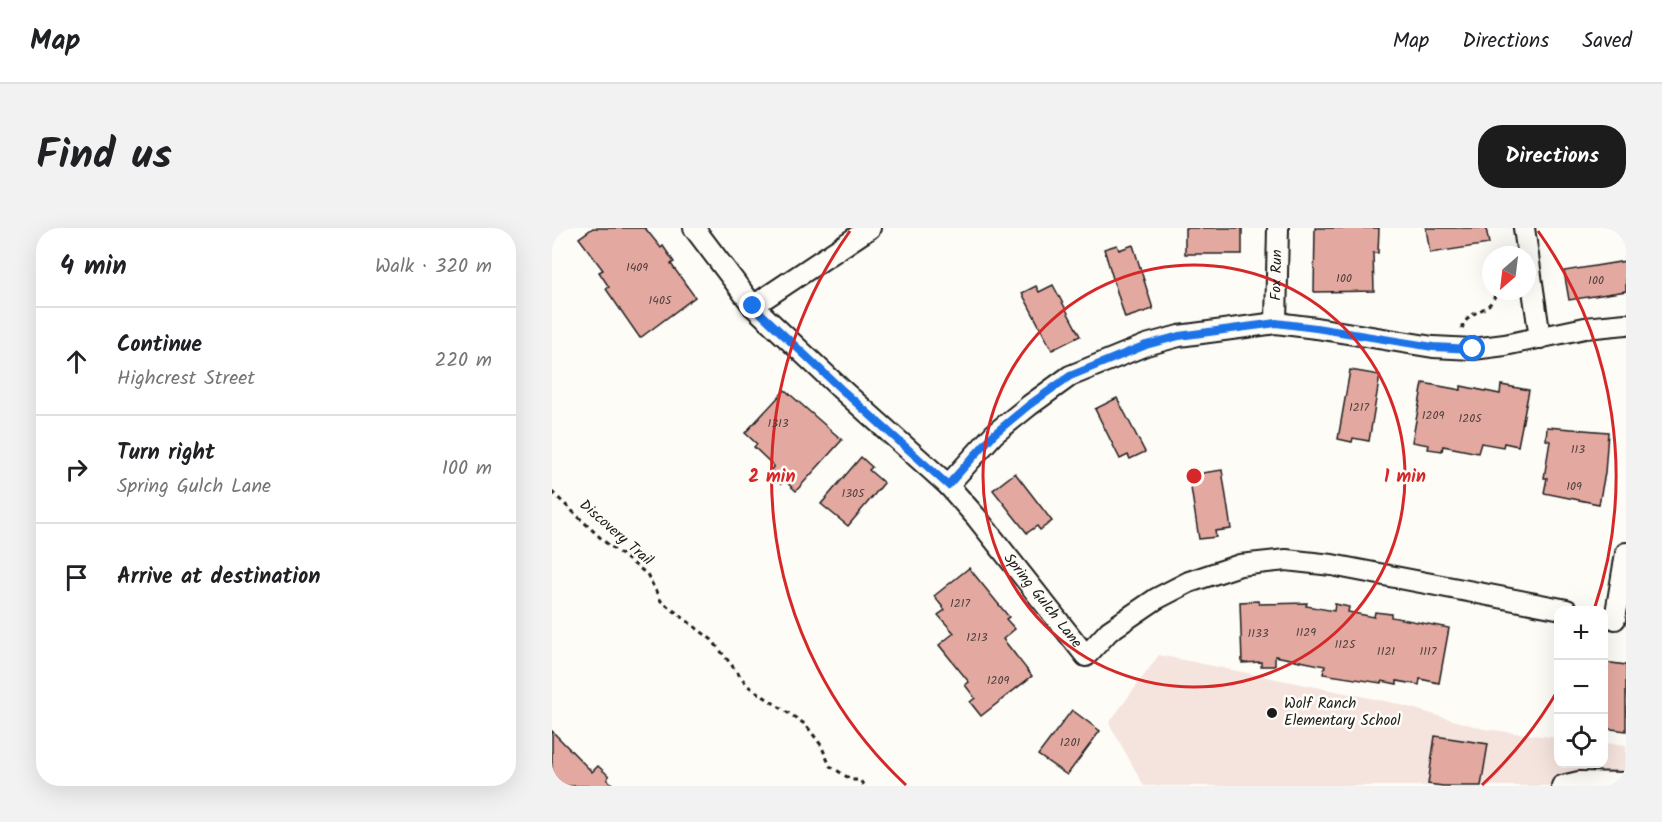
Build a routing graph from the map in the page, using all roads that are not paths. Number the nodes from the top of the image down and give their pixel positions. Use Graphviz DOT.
graph roads {
  1 [pos="694,228"];
  2 [pos="870,228"];
  3 [pos="1278,228"];
  4 [pos="1524,228"];
  5 [pos="753,306"];
  6 [pos="1276,323"];
  7 [pos="1626,324"];
  8 [pos="1540,338"];
  9 [pos="948,485"];
  10 [pos="1626,554"];
  11 [pos="1554,608"];
  12 [pos="1615,619"];
  13 [pos="1626,783"];
  14 [pos="1573,785"];
  1 -- 5 [label="street, Spring Gulch Lane"];
  2 -- 5 [label="street"];
  3 -- 6 [label="street, Fox Run"];
  4 -- 8 [label="street"];
  5 -- 9 [label="street, Spring Gulch Lane"];
  6 -- 8 [label="street"];
  6 -- 9 [label="street"];
  7 -- 8 [label="street"];
  9 -- 11 [label="street, Spring Gulch Lane"];
  10 -- 12 [label="street"];
  13 -- 14 [label="street"];
}
